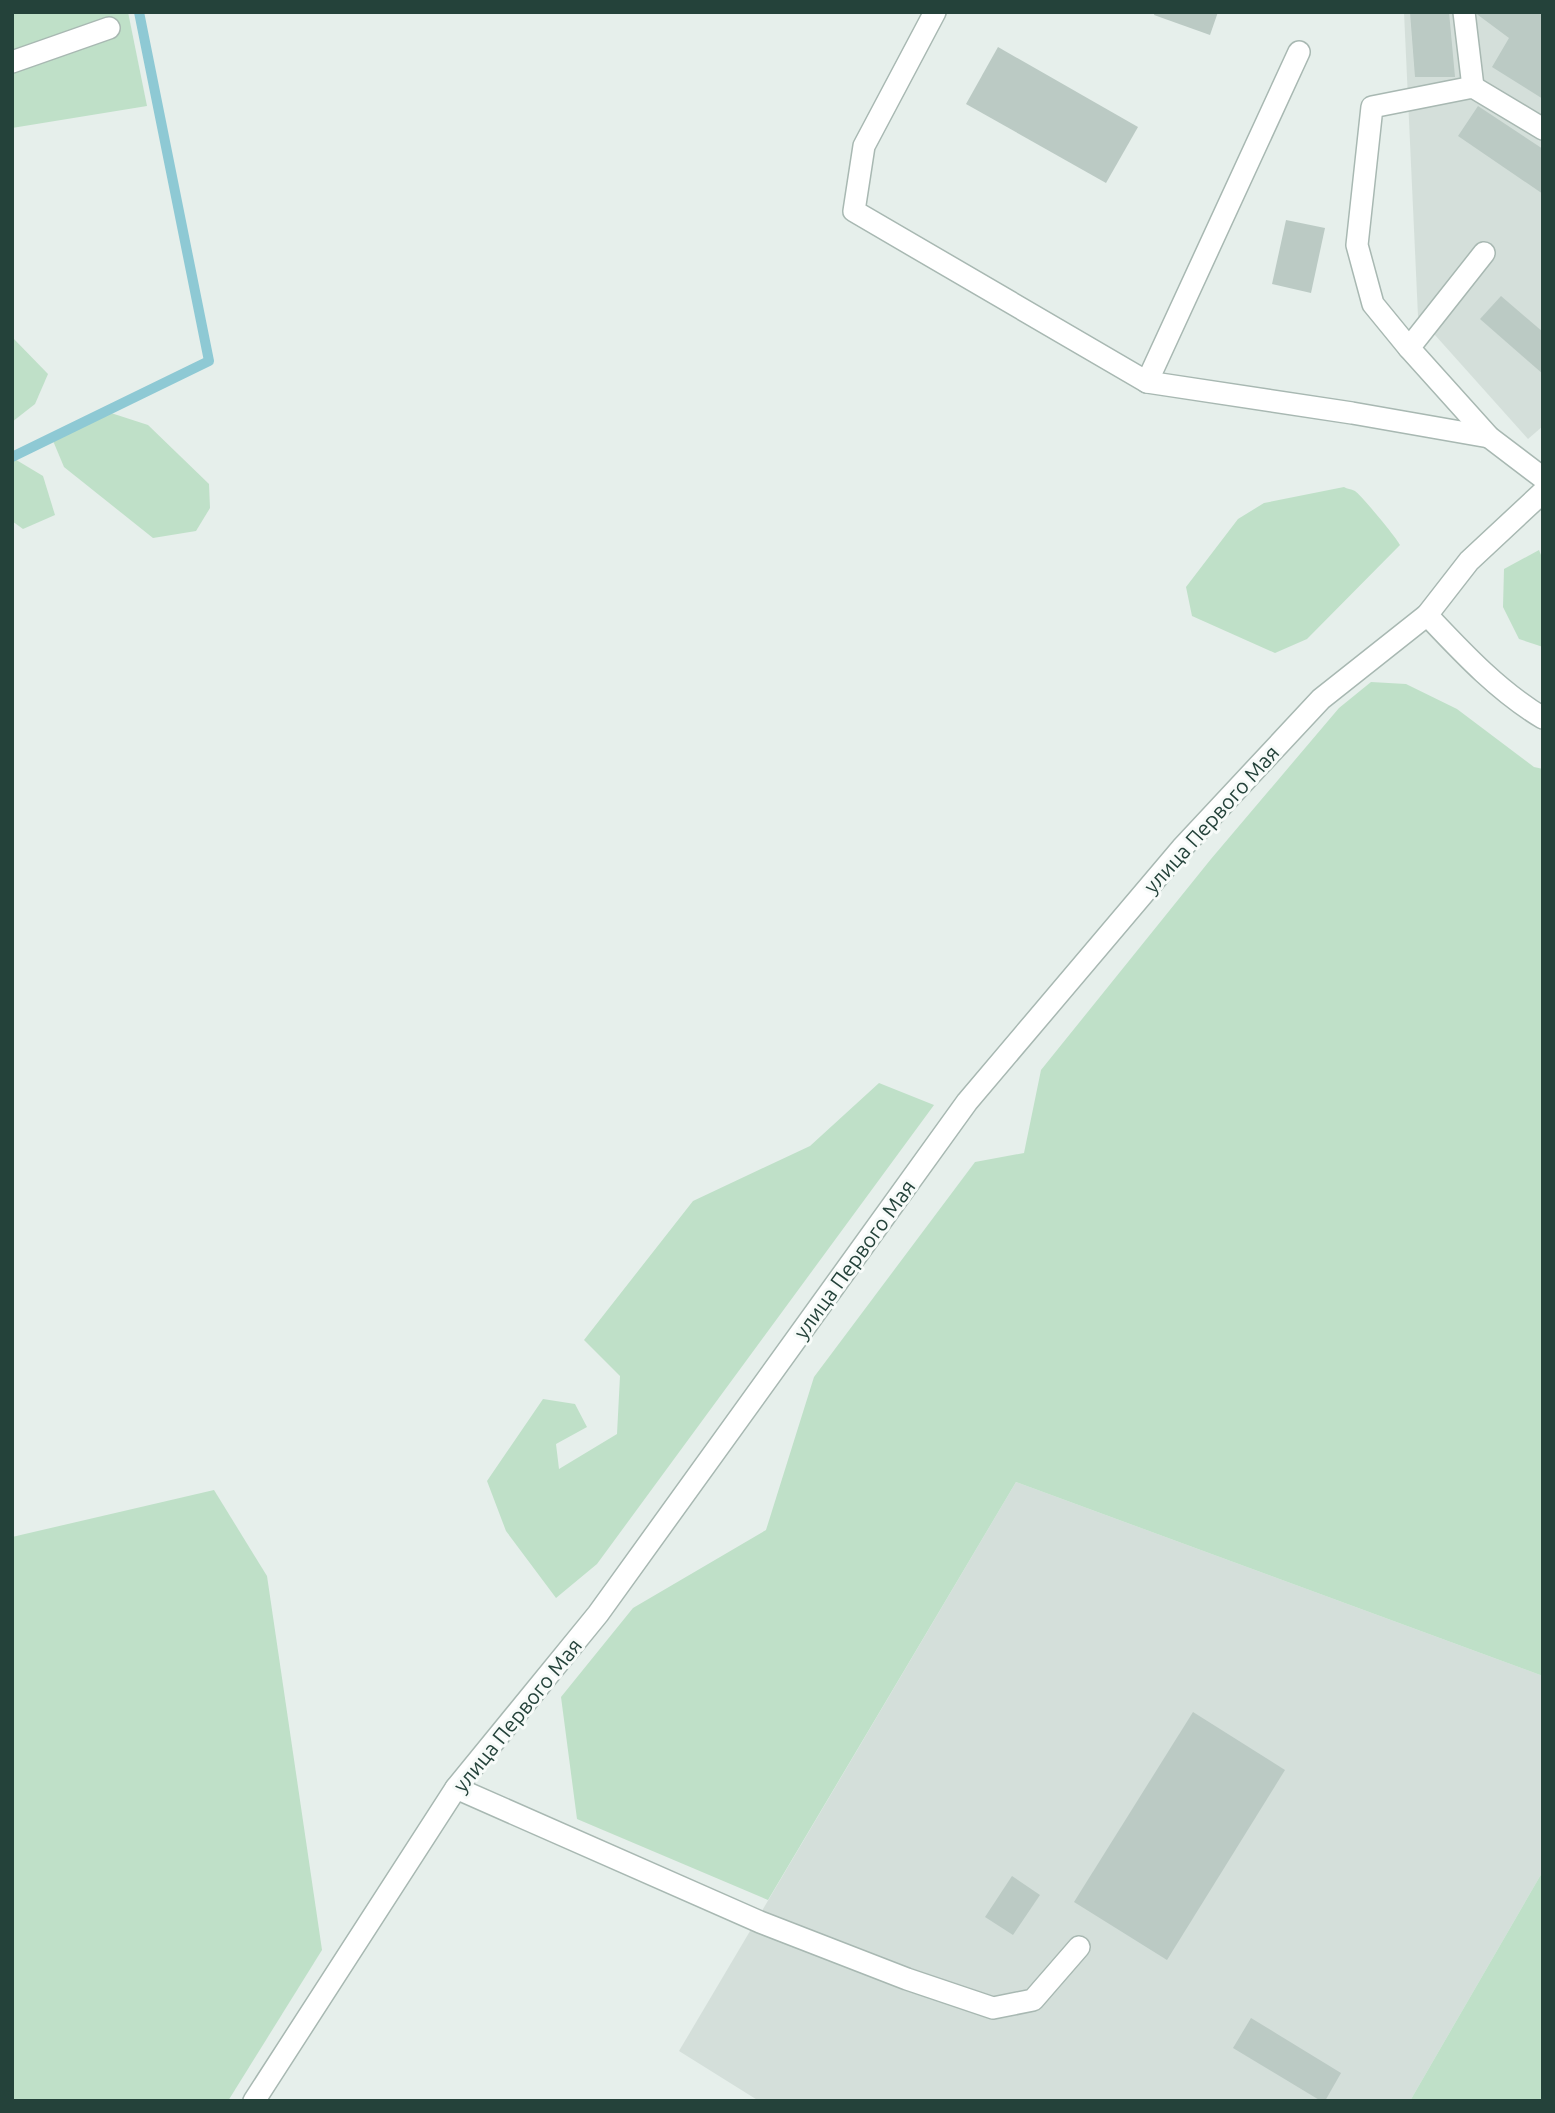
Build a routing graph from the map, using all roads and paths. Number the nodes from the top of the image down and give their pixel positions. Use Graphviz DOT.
graph roads {
  1 [pos="935,12"];
  2 [pos="1464,12"];
  3 [pos="108,28"];
  4 [pos="1299,52"];
  5 [pos="12,62"];
  6 [pos="1473,87"];
  7 [pos="1543,129"];
  8 [pos="1484,253"];
  9 [pos="1409,348"];
  10 [pos="1146,382"];
  11 [pos="1489,438"];
  12 [pos="1543,478"];
  13 [pos="1543,492"];
  14 [pos="1427,615"];
  15 [pos="1543,718"];
  16 [pos="456,1788"];
  17 [pos="1079,1947"];
  18 [pos="254,2101"];
  1 -- 10 [label="street"];
  2 -- 6 [label="street"];
  3 -- 5 [label="street"];
  4 -- 10 [label="street"];
  6 -- 7 [label="street"];
  6 -- 9 [label="street"];
  8 -- 9 [label="street"];
  9 -- 11 [label="street"];
  10 -- 11 [label="street"];
  11 -- 12 [label="street"];
  13 -- 14 [label="street, улица Первого Мая"];
  14 -- 15 [label="street"];
  14 -- 16 [label="street, улица Первого Мая"];
  16 -- 17 [label="street"];
  16 -- 18 [label="street, улица Первого Мая"];
}
